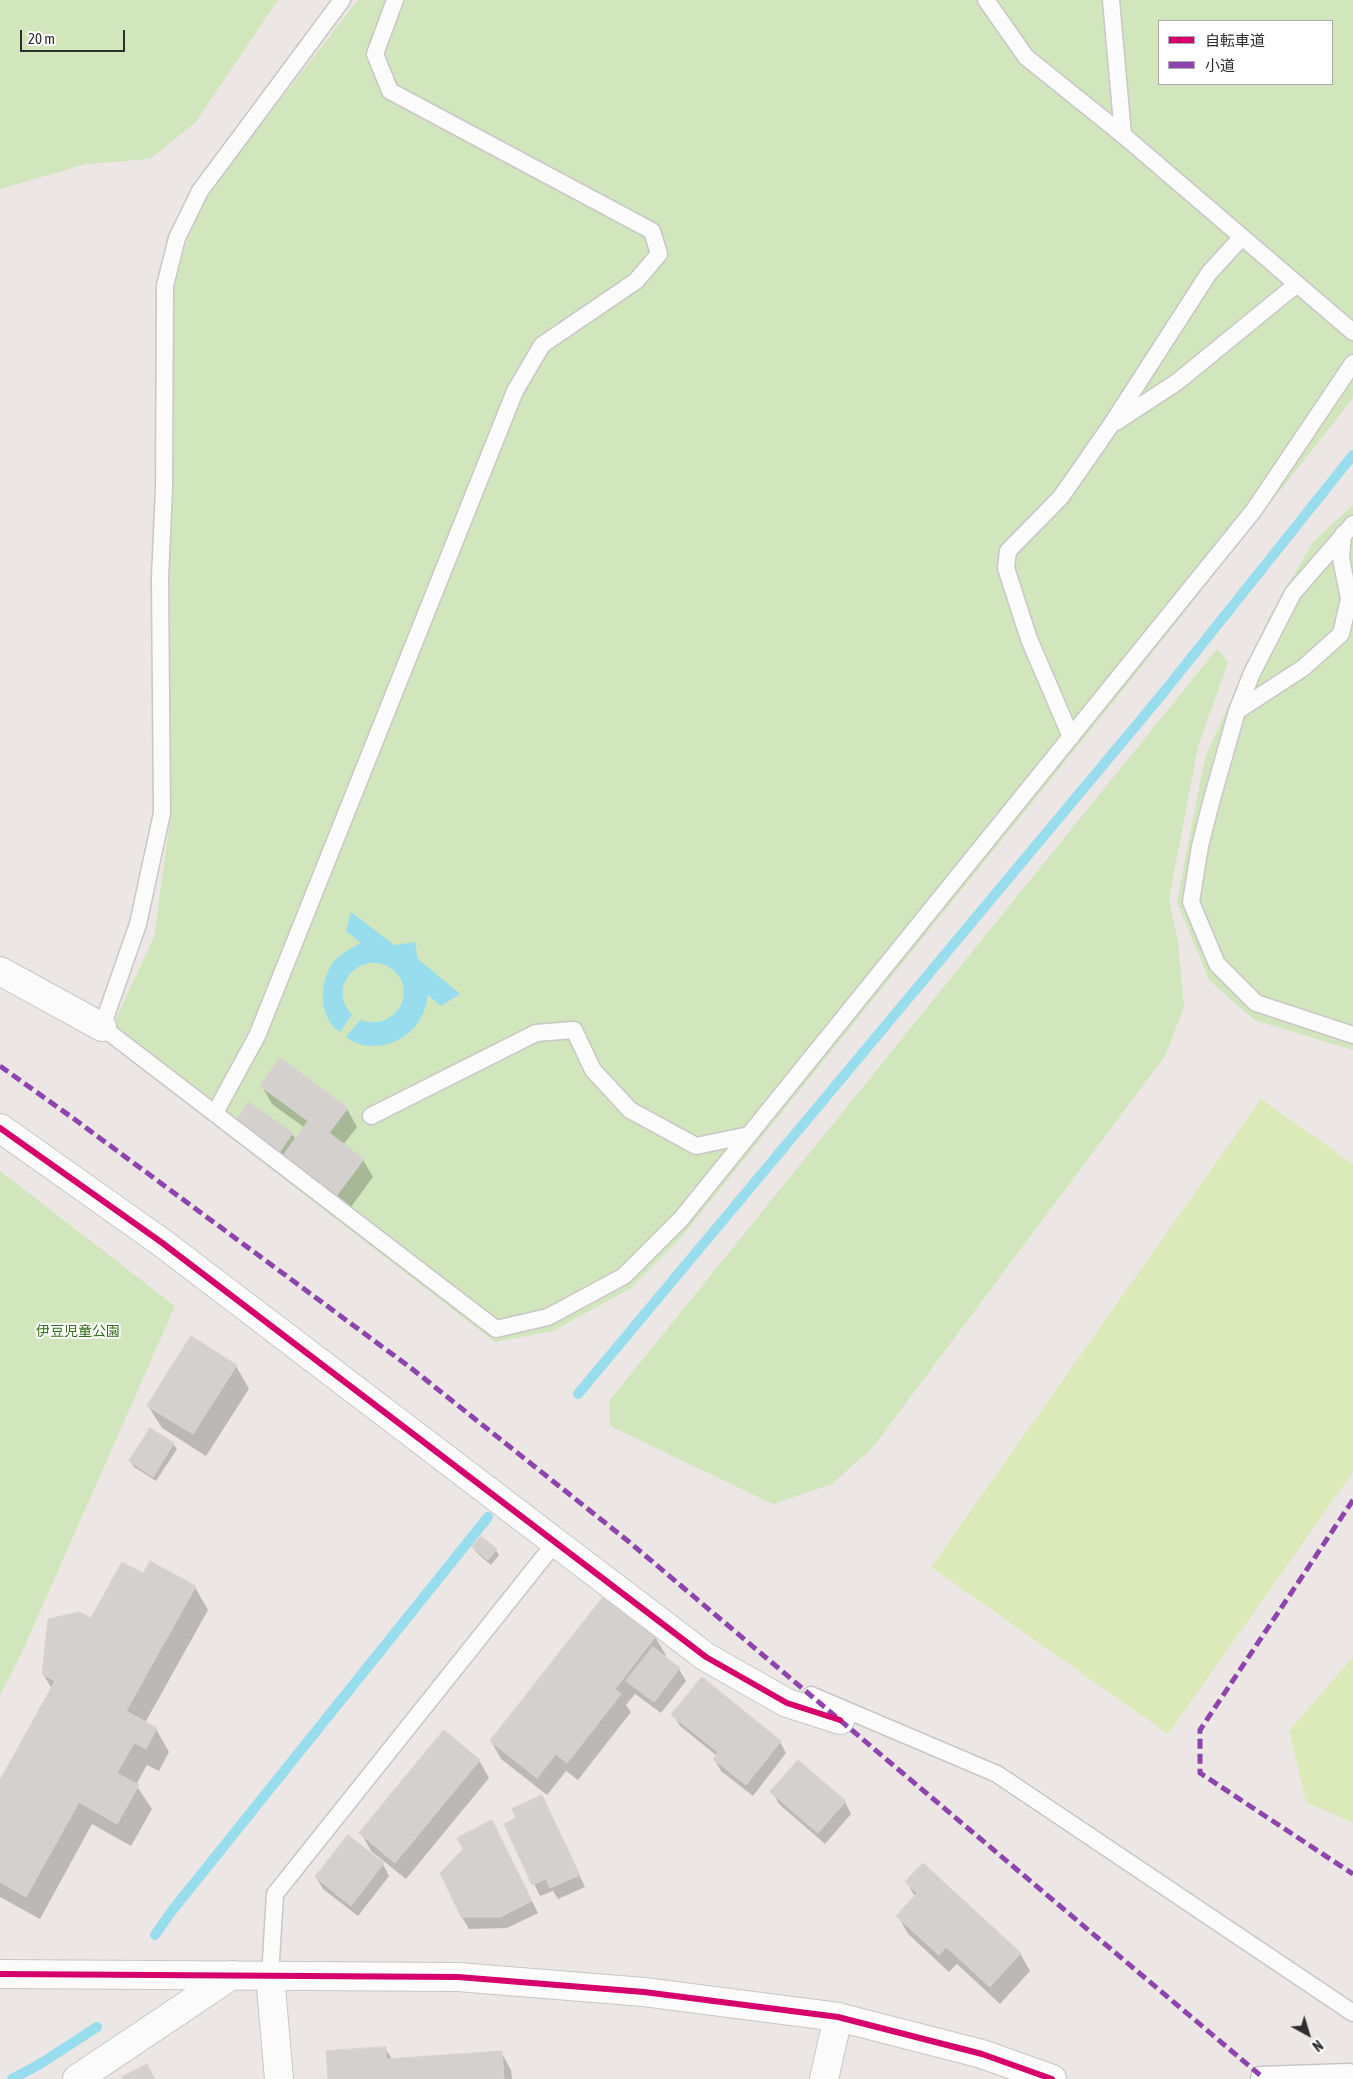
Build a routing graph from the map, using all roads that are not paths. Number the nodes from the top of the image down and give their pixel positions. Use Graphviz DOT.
graph roads {
  1 [pos="342,0"];
  2 [pos="395,0"];
  3 [pos="986,0"];
  4 [pos="1111,0"];
  5 [pos="1123,135"];
  6 [pos="1242,237"];
  7 [pos="1297,284"];
  8 [pos="1353,332"];
  9 [pos="1353,363"];
  10 [pos="1111,425"];
  11 [pos="1348,529"];
  12 [pos="1237,711"];
  13 [pos="1071,737"];
  14 [pos="0,971"];
  15 [pos="102,1027"];
  16 [pos="1353,1035"];
  17 [pos="215,1113"];
  18 [pos="370,1116"];
  19 [pos="0,1128"];
  20 [pos="749,1135"];
  21 [pos="555,1543"];
  22 [pos="811,1695"];
  23 [pos="840,1720"];
  24 [pos="0,1974"];
  25 [pos="232,1975"];
  26 [pos="270,1976"];
  27 [pos="1353,2013"];
  28 [pos="838,2017"];
  29 [pos="1353,2074"];
  30 [pos="77,2079"];
  31 [pos="279,2079"];
  32 [pos="824,2079"];
  33 [pos="1052,2079"];
  34 [pos="1258,2079"];
  1 -- 15 [label="lane"];
  2 -- 17 [label="lane"];
  3 -- 5 [label="lane"];
  4 -- 5 [label="lane"];
  5 -- 6 [label="lane"];
  6 -- 7 [label="lane"];
  6 -- 10 [label="lane"];
  7 -- 8 [label="lane"];
  7 -- 10 [label="lane"];
  9 -- 13 [label="lane"];
  10 -- 13 [label="lane"];
  11 -- 12 [label="lane"];
  11 -- 12 [label="lane"];
  12 -- 16 [label="lane"];
  13 -- 20 [label="lane"];
  14 -- 15 [label="street"];
  15 -- 17 [label="lane"];
  17 -- 20 [label="lane"];
  18 -- 20 [label="lane"];
  19 -- 21 [label="street"];
  21 -- 23 [label="street"];
  21 -- 26 [label="lane"];
  22 -- 27 [label="lane"];
  24 -- 25 [label="street"];
  25 -- 26 [label="street"];
  25 -- 30 [label="street"];
  26 -- 28 [label="street"];
  26 -- 31 [label="street"];
  28 -- 32 [label="street"];
  28 -- 33 [label="street"];
  29 -- 34 [label="lane"];
}
